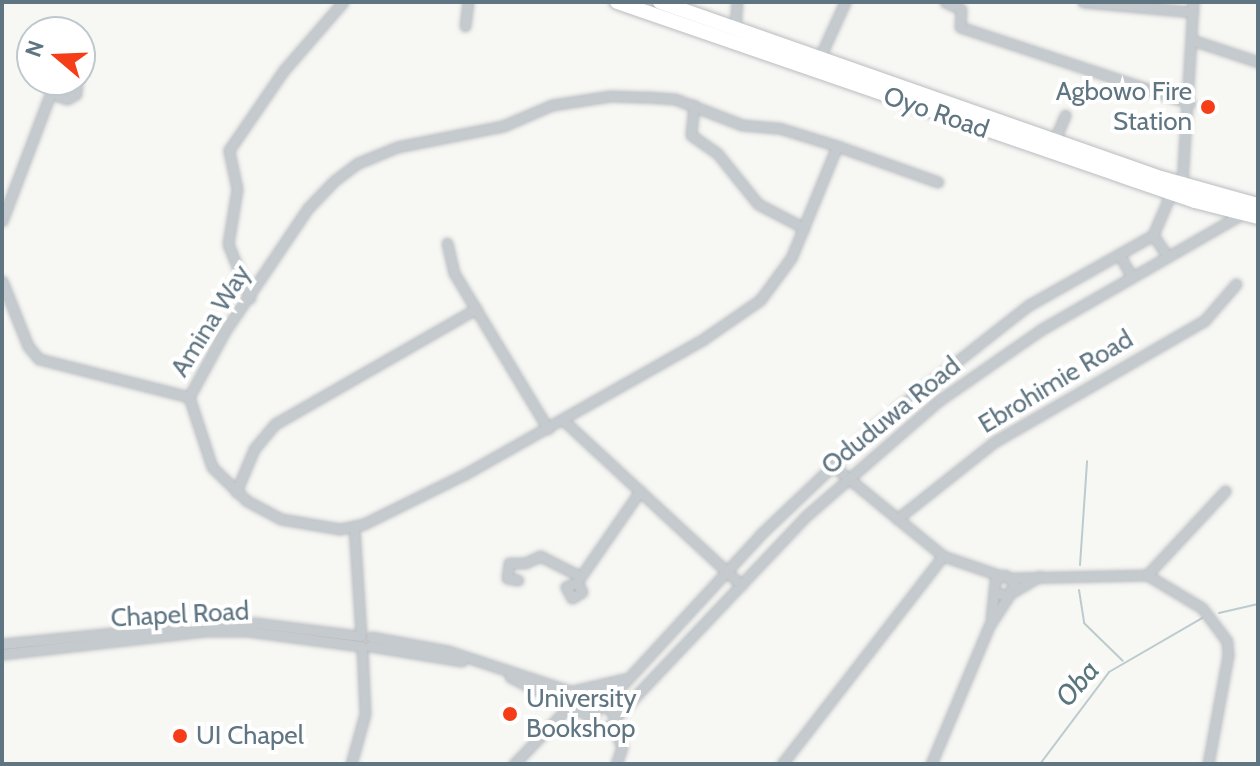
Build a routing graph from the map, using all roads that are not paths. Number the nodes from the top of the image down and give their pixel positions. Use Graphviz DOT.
graph roads {
  1 [pos="343,2"];
  2 [pos="468,2"];
  3 [pos="617,2"];
  4 [pos="660,2"];
  5 [pos="737,2"];
  6 [pos="845,2"];
  7 [pos="945,2"];
  8 [pos="1083,2"];
  9 [pos="1193,7"];
  10 [pos="465,26"];
  11 [pos="735,29"];
  12 [pos="1192,40"];
  13 [pos="819,59"];
  14 [pos="1258,62"];
  15 [pos="49,96"];
  16 [pos="907,96"];
  17 [pos="1190,103"];
  18 [pos="694,105"];
  19 [pos="1065,115"];
  20 [pos="1055,139"];
  21 [pos="837,146"];
  22 [pos="15,182"];
  23 [pos="938,182"];
  24 [pos="1176,188"];
  25 [pos="2,198"];
  26 [pos="1220,202"];
  27 [pos="1254,212"];
  28 [pos="2,221"];
  29 [pos="804,228"];
  30 [pos="1153,235"];
  31 [pos="447,243"];
  32 [pos="1119,254"];
  33 [pos="1166,254"];
  34 [pos="1131,276"];
  35 [pos="2,281"];
  36 [pos="1236,284"];
  37 [pos="250,298"];
  38 [pos="476,309"];
  39 [pos="189,397"];
  40 [pos="563,420"];
  41 [pos="548,429"];
  42 [pos="832,465"];
  43 [pos="846,480"];
  44 [pos="640,491"];
  45 [pos="1225,491"];
  46 [pos="236,492"];
  47 [pos="897,519"];
  48 [pos="354,527"];
  49 [pos="943,556"];
  50 [pos="967,565"];
  51 [pos="728,571"];
  52 [pos="1147,575"];
  53 [pos="1040,576"];
  54 [pos="1006,577"];
  55 [pos="518,580"];
  56 [pos="741,585"];
  57 [pos="994,589"];
  58 [pos="1010,594"];
  59 [pos="989,626"];
  60 [pos="365,641"];
  61 [pos="2,644"];
  62 [pos="2,654"];
  63 [pos="627,677"];
  64 [pos="574,693"];
  65 [pos="571,704"];
  66 [pos="602,706"];
  67 [pos="592,717"];
  68 [pos="611,724"];
  69 [pos="351,764"];
  70 [pos="514,764"];
  71 [pos="616,764"];
  72 [pos="782,764"];
  73 [pos="931,764"];
  74 [pos="1208,764"];
  1 -- 37 [label="street"];
  2 -- 10 [label="street"];
  3 -- 16 [label="highway, Oyo Road"];
  4 -- 11 [label="highway, Oyo Road"];
  5 -- 11 [label="street"];
  6 -- 13 [label="street"];
  7 -- 17 [label="street"];
  8 -- 9 [label="street"];
  9 -- 12 [label="street"];
  11 -- 13 [label="highway, Oyo Road"];
  12 -- 14 [label="street"];
  12 -- 17 [label="street"];
  13 -- 16 [label="highway, Oyo Road"];
  15 -- 22 [label="street"];
  16 -- 20 [label="highway, Oyo Road"];
  16 -- 24 [label="highway, Oyo Road"];
  17 -- 24 [label="street"];
  18 -- 21 [label="street, Amina Way"];
  18 -- 29 [label="street"];
  18 -- 37 [label="street, Amina Way"];
  19 -- 20 [label="street"];
  20 -- 24 [label="highway, Oyo Road"];
  21 -- 23 [label="street, Amina Way"];
  21 -- 29 [label="street"];
  22 -- 25 [label="street"];
  22 -- 28 [label="street"];
  24 -- 26 [label="highway, Oyo Road"];
  24 -- 26 [label="highway, Oyo Road"];
  24 -- 30 [label="street"];
  26 -- 27 [label="highway, Oyo Road"];
  27 -- 33 [label="street, Oduduwa Road"];
  29 -- 40 [label="street"];
  30 -- 32 [label="street, Oduduwa Road"];
  30 -- 33 [label="street"];
  31 -- 38 [label="street"];
  32 -- 34 [label="street"];
  32 -- 42 [label="street, Oduduwa Road"];
  33 -- 34 [label="street, Oduduwa Road"];
  34 -- 43 [label="street, Oduduwa Road"];
  35 -- 39 [label="street"];
  36 -- 47 [label="street, Ebrohimie Road"];
  37 -- 39 [label="street, Amina Way"];
  38 -- 41 [label="street"];
  38 -- 46 [label="street"];
  39 -- 46 [label="street, Amina Way"];
  40 -- 41 [label="street"];
  40 -- 44 [label="street"];
  41 -- 48 [label="street"];
  42 -- 43 [label="street"];
  42 -- 51 [label="street, Oduduwa Road"];
  43 -- 47 [label="street"];
  43 -- 56 [label="street, Oduduwa Road"];
  44 -- 51 [label="street"];
  44 -- 55 [label="street"];
  45 -- 52 [label="street"];
  46 -- 48 [label="street, Amina Way"];
  47 -- 49 [label="street"];
  48 -- 60 [label="street"];
  49 -- 50 [label="street"];
  49 -- 72 [label="street"];
  50 -- 54 [label="street"];
  50 -- 57 [label="street"];
  51 -- 56 [label="street"];
  51 -- 63 [label="street, Oduduwa Road"];
  52 -- 53 [label="street"];
  52 -- 74 [label="street"];
  53 -- 54 [label="street"];
  53 -- 58 [label="street"];
  54 -- 57 [label="street"];
  54 -- 58 [label="street"];
  56 -- 68 [label="street, Oduduwa Road"];
  57 -- 58 [label="street"];
  57 -- 59 [label="street"];
  58 -- 59 [label="street"];
  59 -- 73 [label="street"];
  60 -- 61 [label="street, Chapel Road"];
  60 -- 62 [label="street, Chapel Road"];
  60 -- 64 [label="street, Chapel Road"];
  60 -- 65 [label="street, Chapel Road"];
  60 -- 69 [label="street"];
  63 -- 64 [label="street"];
  63 -- 66 [label="street, Oduduwa Road"];
  64 -- 65 [label="street"];
  64 -- 66 [label="street, Chapel Road"];
  65 -- 67 [label="street, Chapel Road"];
  65 -- 70 [label="street"];
  66 -- 67 [label="street, Oduduwa Road"];
  66 -- 68 [label="street, Chapel Road"];
  67 -- 68 [label="street, Chapel Road"];
  68 -- 71 [label="street"];
}
